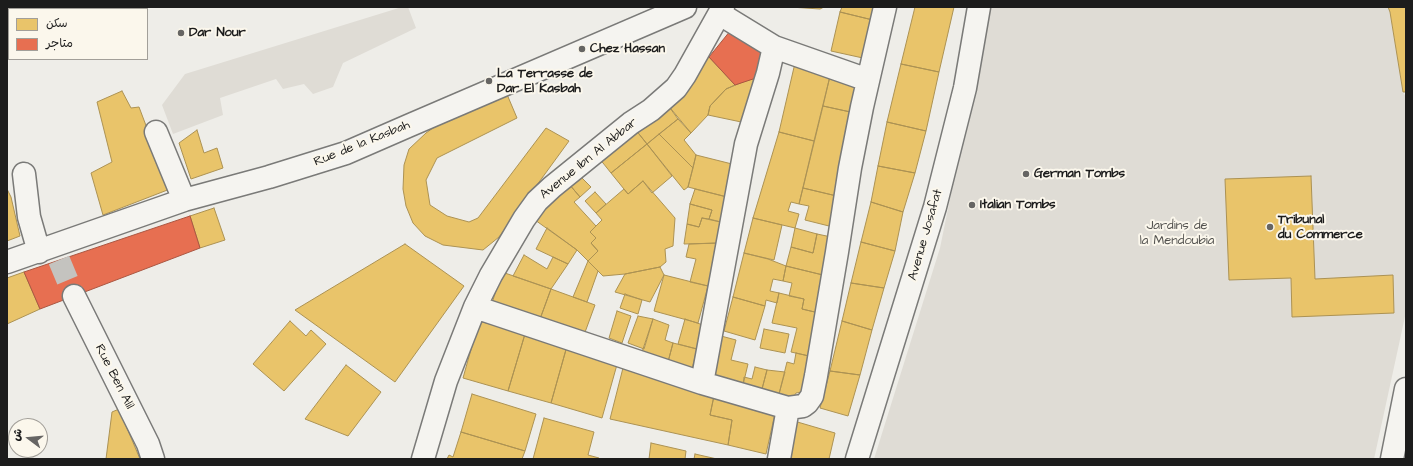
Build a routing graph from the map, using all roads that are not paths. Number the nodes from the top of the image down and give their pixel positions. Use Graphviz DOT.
graph roads {
  1 [pos="685,7"];
  2 [pos="885,7"];
  3 [pos="979,7"];
  4 [pos="721,10"];
  5 [pos="774,47"];
  6 [pos="868,80"];
  7 [pos="156,132"];
  8 [pos="24,174"];
  9 [pos="184,200"];
  10 [pos="50,253"];
  11 [pos="7,262"];
  12 [pos="74,296"];
  13 [pos="475,306"];
  14 [pos="702,383"];
  15 [pos="1406,388"];
  16 [pos="788,408"];
  17 [pos="153,459"];
  18 [pos="423,459"];
  19 [pos="779,459"];
  20 [pos="857,459"];
  21 [pos="1392,459"];
  1 -- 9 [label="street, Rue de la Kasbah"];
  2 -- 6 [label="street"];
  3 -- 20 [label="street, Avenue Josafat"];
  4 -- 5 [label="street"];
  4 -- 13 [label="street, Avenue Ibn Al Abbar"];
  5 -- 6 [label="street"];
  5 -- 14 [label="street"];
  6 -- 16 [label="street"];
  7 -- 9 [label="street"];
  8 -- 10 [label="street"];
  9 -- 10 [label="street, Rue de la Kasbah"];
  10 -- 11 [label="street, Rue de la Kasbah"];
  12 -- 17 [label="street, Rue Ben Alil"];
  13 -- 14 [label="street"];
  13 -- 18 [label="street, Avenue Ibn Al Abbar"];
  14 -- 16 [label="street"];
  15 -- 21 [label="street"];
  16 -- 19 [label="street"];
}
